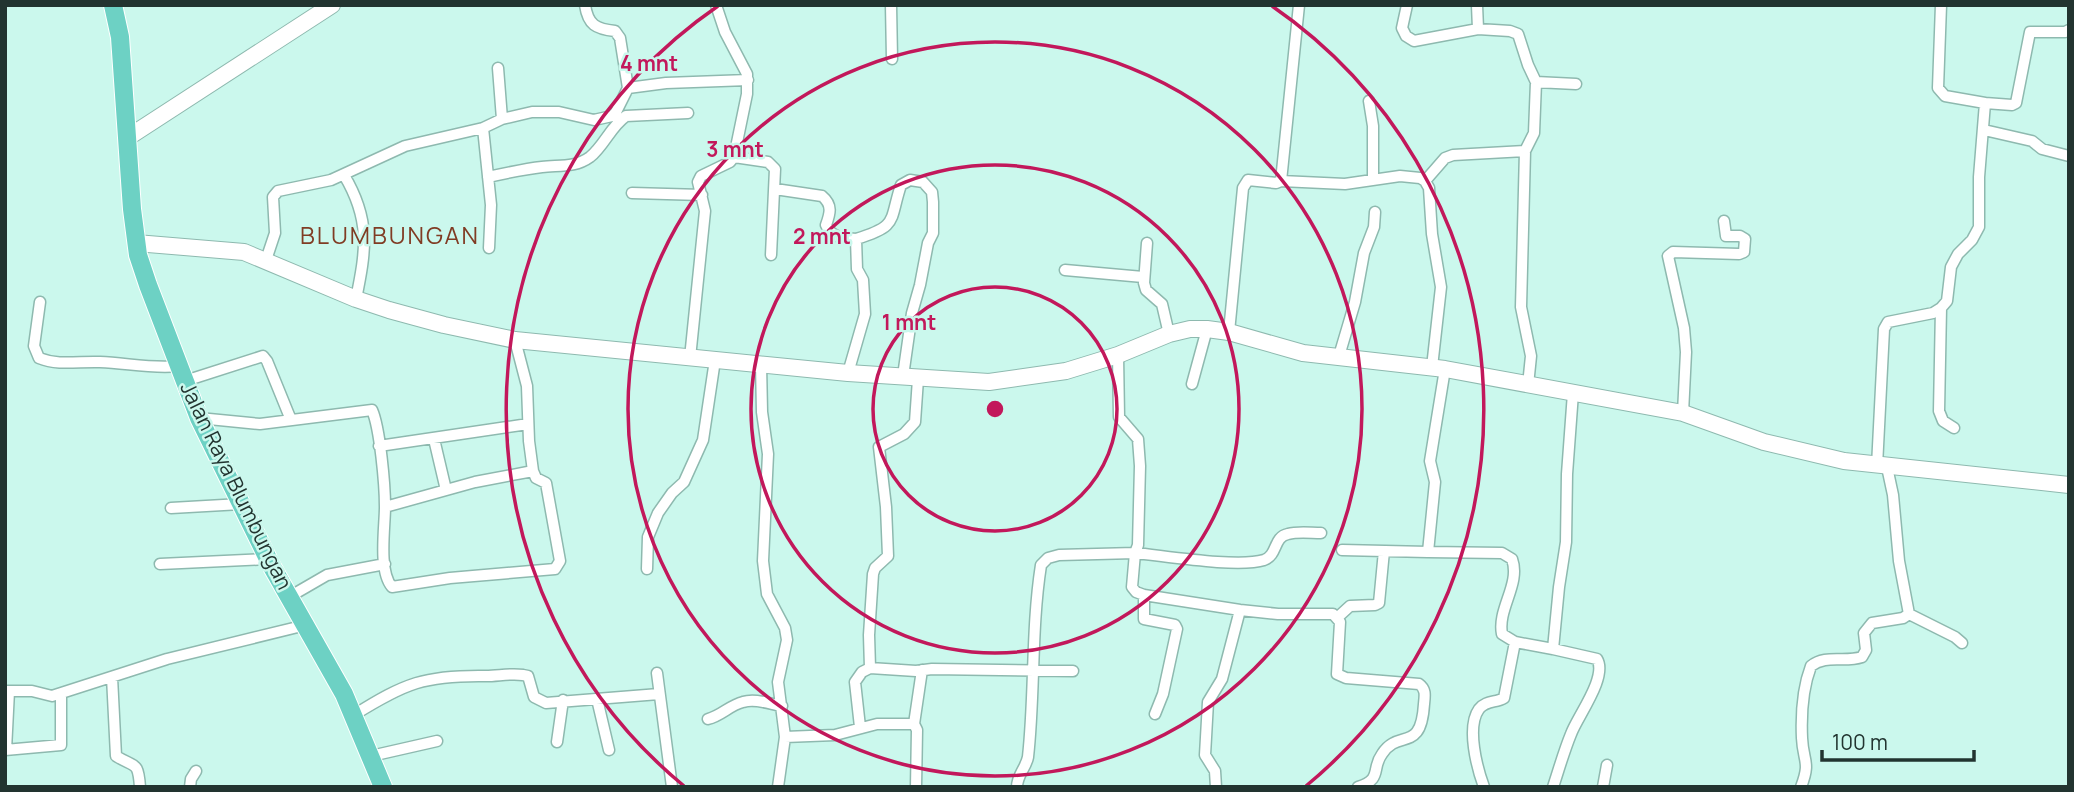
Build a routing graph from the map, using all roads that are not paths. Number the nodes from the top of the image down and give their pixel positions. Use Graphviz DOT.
graph roads {
  1 [pos="113,5"];
  2 [pos="332,5"];
  3 [pos="585,5"];
  4 [pos="716,5"];
  5 [pos="891,5"];
  6 [pos="1299,5"];
  7 [pos="1407,5"];
  8 [pos="1477,5"];
  9 [pos="1941,5"];
  10 [pos="1478,29"];
  11 [pos="2069,30"];
  12 [pos="892,59"];
  13 [pos="498,68"];
  14 [pos="748,80"];
  15 [pos="1536,82"];
  16 [pos="1576,84"];
  17 [pos="628,88"];
  18 [pos="1369,101"];
  19 [pos="1985,103"];
  20 [pos="688,113"];
  21 [pos="502,119"];
  22 [pos="483,128"];
  23 [pos="1984,130"];
  24 [pos="127,138"];
  25 [pos="1525,151"];
  26 [pos="2069,156"];
  27 [pos="734,157"];
  28 [pos="344,174"];
  29 [pos="488,177"];
  30 [pos="1373,180"];
  31 [pos="1281,181"];
  32 [pos="1424,181"];
  33 [pos="775,189"];
  34 [pos="632,194"];
  35 [pos="702,195"];
  36 [pos="1375,212"];
  37 [pos="1724,221"];
  38 [pos="856,239"];
  39 [pos="136,243"];
  40 [pos="1147,243"];
  41 [pos="488,248"];
  42 [pos="771,255"];
  43 [pos="266,260"];
  44 [pos="1065,270"];
  45 [pos="1143,276"];
  46 [pos="356,299"];
  47 [pos="40,302"];
  48 [pos="1941,308"];
  49 [pos="1207,328"];
  50 [pos="1228,332"];
  51 [pos="1169,334"];
  52 [pos="515,340"];
  53 [pos="1118,355"];
  54 [pos="1339,356"];
  55 [pos="690,358"];
  56 [pos="715,360"];
  57 [pos="761,365"];
  58 [pos="1439,368"];
  59 [pos="182,373"];
  60 [pos="848,373"];
  61 [pos="911,377"];
  62 [pos="1192,384"];
  63 [pos="1528,385"];
  64 [pos="1573,393"];
  65 [pos="1683,413"];
  66 [pos="199,418"];
  67 [pos="291,420"];
  68 [pos="528,424"];
  69 [pos="1954,428"];
  70 [pos="434,439"];
  71 [pos="379,446"];
  72 [pos="1882,466"];
  73 [pos="533,471"];
  74 [pos="2069,485"];
  75 [pos="446,490"];
  76 [pos="241,504"];
  77 [pos="385,507"];
  78 [pos="171,508"];
  79 [pos="1321,533"];
  80 [pos="1342,550"];
  81 [pos="1384,551"];
  82 [pos="1428,552"];
  83 [pos="1135,553"];
  84 [pos="268,559"];
  85 [pos="160,564"];
  86 [pos="385,564"];
  87 [pos="647,569"];
  88 [pos="1144,594"];
  89 [pos="289,597"];
  90 [pos="1240,610"];
  91 [pos="1909,614"];
  92 [pos="1338,617"];
  93 [pos="306,625"];
  94 [pos="1516,642"];
  95 [pos="1962,643"];
  96 [pos="1553,649"];
  97 [pos="870,668"];
  98 [pos="922,670"];
  99 [pos="1032,671"];
  100 [pos="1073,671"];
  101 [pos="657,673"];
  102 [pos="112,677"];
  103 [pos="7,691"];
  104 [pos="61,694"];
  105 [pos="659,694"];
  106 [pos="597,698"];
  107 [pos="563,700"];
  108 [pos="782,706"];
  109 [pos="1155,713"];
  110 [pos="354,715"];
  111 [pos="708,719"];
  112 [pos="914,724"];
  113 [pos="860,727"];
  114 [pos="785,737"];
  115 [pos="437,741"];
  116 [pos="557,742"];
  117 [pos="6,750"];
  118 [pos="609,750"];
  119 [pos="371,756"];
  120 [pos="1607,765"];
  121 [pos="196,771"];
  122 [pos="140,787"];
  123 [pos="190,787"];
  124 [pos="383,787"];
  125 [pos="672,787"];
  126 [pos="778,787"];
  127 [pos="916,787"];
  128 [pos="1017,787"];
  129 [pos="1216,787"];
  130 [pos="1358,787"];
  131 [pos="1484,787"];
  132 [pos="1553,787"];
  133 [pos="1603,787"];
  134 [pos="1801,787"];
  1 -- 24 [label="main road, Jalan Raya Blumbungan"];
  2 -- 24 [label="street"];
  3 -- 17 [label="street"];
  4 -- 14 [label="street"];
  5 -- 12 [label="street"];
  6 -- 31 [label="street"];
  7 -- 10 [label="street"];
  8 -- 10 [label="street"];
  9 -- 19 [label="street"];
  10 -- 15 [label="street"];
  11 -- 19 [label="street"];
  13 -- 21 [label="street"];
  14 -- 17 [label="street"];
  14 -- 27 [label="street"];
  15 -- 16 [label="street"];
  15 -- 25 [label="street"];
  17 -- 21 [label="street"];
  18 -- 30 [label="street"];
  19 -- 23 [label="street"];
  20 -- 29 [label="street"];
  21 -- 22 [label="street"];
  22 -- 28 [label="street"];
  22 -- 29 [label="street"];
  23 -- 26 [label="street"];
  23 -- 48 [label="street"];
  24 -- 39 [label="main road, Jalan Raya Blumbungan"];
  25 -- 32 [label="street"];
  25 -- 63 [label="street"];
  27 -- 33 [label="street"];
  27 -- 35 [label="street"];
  28 -- 43 [label="street"];
  28 -- 46 [label="street"];
  29 -- 41 [label="street"];
  30 -- 31 [label="street"];
  30 -- 32 [label="street"];
  31 -- 50 [label="street"];
  32 -- 58 [label="street"];
  33 -- 38 [label="street"];
  33 -- 42 [label="street"];
  34 -- 35 [label="street"];
  35 -- 55 [label="street"];
  36 -- 54 [label="street"];
  37 -- 65 [label="street"];
  38 -- 60 [label="street"];
  38 -- 61 [label="street"];
  39 -- 43 [label="street"];
  39 -- 59 [label="main road, Jalan Raya Blumbungan"];
  40 -- 45 [label="street"];
  43 -- 46 [label="street"];
  44 -- 45 [label="street"];
  45 -- 51 [label="street"];
  46 -- 52 [label="street"];
  47 -- 59 [label="street"];
  48 -- 69 [label="street"];
  48 -- 72 [label="street"];
  49 -- 50 [label="street"];
  49 -- 51 [label="street"];
  49 -- 62 [label="street"];
  50 -- 54 [label="street"];
  51 -- 53 [label="street"];
  52 -- 55 [label="street"];
  52 -- 68 [label="street"];
  53 -- 61 [label="street"];
  53 -- 83 [label="street"];
  54 -- 58 [label="street"];
  55 -- 56 [label="street"];
  56 -- 57 [label="street"];
  56 -- 87 [label="street"];
  57 -- 60 [label="street"];
  57 -- 108 [label="street"];
  58 -- 63 [label="street"];
  58 -- 82 [label="street"];
  59 -- 66 [label="main road, Jalan Raya Blumbungan"];
  59 -- 67 [label="street"];
  60 -- 61 [label="street"];
  61 -- 97 [label="street"];
  63 -- 64 [label="street"];
  64 -- 65 [label="street"];
  64 -- 96 [label="street"];
  65 -- 72 [label="street"];
  66 -- 67 [label="street"];
  66 -- 76 [label="main road, Jalan Raya Blumbungan"];
  67 -- 71 [label="street"];
  68 -- 70 [label="street"];
  68 -- 73 [label="street"];
  70 -- 71 [label="street"];
  70 -- 75 [label="street"];
  71 -- 77 [label="street"];
  72 -- 74 [label="street"];
  72 -- 91 [label="street"];
  73 -- 75 [label="street"];
  73 -- 86 [label="street"];
  75 -- 77 [label="street"];
  76 -- 78 [label="street"];
  76 -- 84 [label="main road, Jalan Raya Blumbungan"];
  77 -- 86 [label="street"];
  79 -- 83 [label="street"];
  80 -- 81 [label="street"];
  81 -- 82 [label="street"];
  81 -- 92 [label="street"];
  82 -- 94 [label="street"];
  83 -- 88 [label="street"];
  83 -- 99 [label="street"];
  84 -- 85 [label="street"];
  84 -- 89 [label="main road, Jalan Raya Blumbungan"];
  86 -- 89 [label="street"];
  88 -- 90 [label="street"];
  88 -- 109 [label="street"];
  89 -- 93 [label="main road, Jalan Raya Blumbungan"];
  90 -- 92 [label="street"];
  90 -- 129 [label="street"];
  91 -- 95 [label="street"];
  91 -- 134 [label="street"];
  92 -- 130 [label="street"];
  93 -- 102 [label="street"];
  93 -- 110 [label="main road, Jalan Raya Blumbungan"];
  94 -- 96 [label="street"];
  94 -- 131 [label="street"];
  96 -- 132 [label="street"];
  97 -- 98 [label="street"];
  97 -- 113 [label="street"];
  98 -- 99 [label="street"];
  98 -- 112 [label="street"];
  99 -- 100 [label="street"];
  99 -- 128 [label="street"];
  101 -- 105 [label="street"];
  102 -- 104 [label="street"];
  102 -- 122 [label="street"];
  103 -- 104 [label="street"];
  103 -- 117 [label="street"];
  104 -- 117 [label="street"];
  105 -- 106 [label="street"];
  105 -- 125 [label="street"];
  106 -- 107 [label="street"];
  106 -- 118 [label="street"];
  107 -- 110 [label="street"];
  107 -- 116 [label="street"];
  108 -- 111 [label="street"];
  108 -- 114 [label="street"];
  110 -- 119 [label="main road, Jalan Raya Blumbungan"];
  112 -- 113 [label="street"];
  112 -- 127 [label="street"];
  113 -- 114 [label="street"];
  114 -- 126 [label="street"];
  115 -- 119 [label="street"];
  119 -- 124 [label="main road, Jalan Raya Blumbungan"];
  120 -- 133 [label="street"];
  121 -- 123 [label="street"];
}
